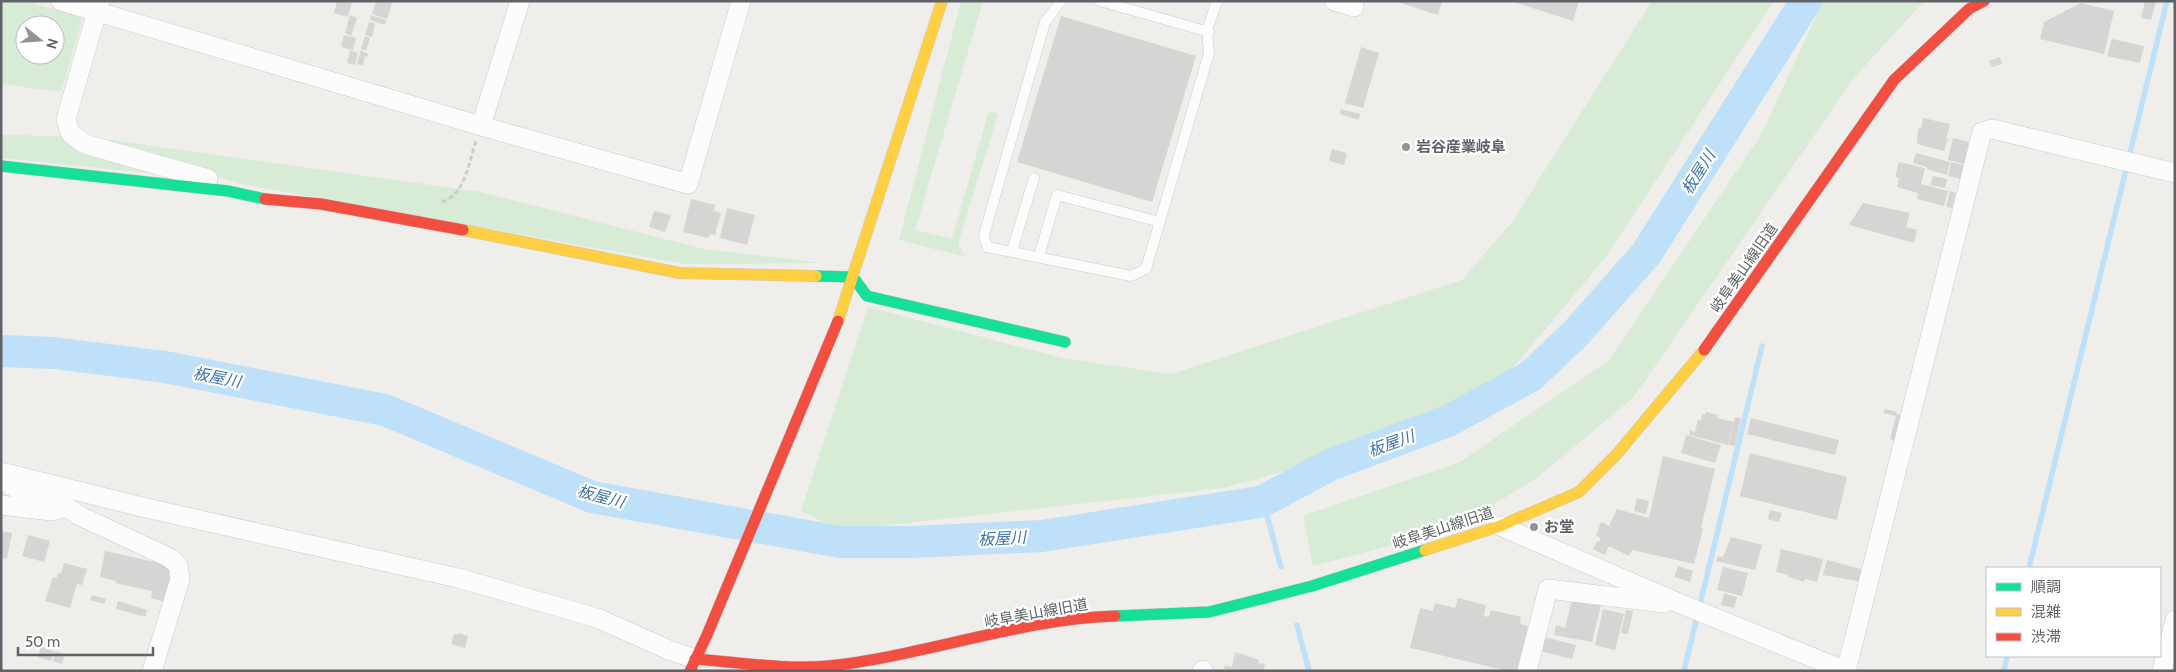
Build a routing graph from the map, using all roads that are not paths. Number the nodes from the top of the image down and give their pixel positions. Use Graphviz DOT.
graph roads {
  1 [pos="61,1"];
  2 [pos="520,1"];
  3 [pos="741,1"];
  4 [pos="942,1"];
  5 [pos="1062,1"];
  6 [pos="1100,1"];
  7 [pos="1217,1"];
  8 [pos="1334,1"];
  9 [pos="1984,1"];
  10 [pos="98,7"];
  11 [pos="1354,7"];
  12 [pos="1208,31"];
  13 [pos="481,126"];
  14 [pos="1,166"];
  15 [pos="2175,173"];
  16 [pos="1034,178"];
  17 [pos="228,191"];
  18 [pos="1160,222"];
  19 [pos="1012,251"];
  20 [pos="1039,256"];
  21 [pos="853,277"];
  22 [pos="1065,342"];
  23 [pos="4,472"];
  24 [pos="1,505"];
  25 [pos="67,507"];
  26 [pos="142,507"];
  27 [pos="1500,526"];
  28 [pos="1681,604"];
  29 [pos="2175,620"];
  30 [pos="693,665"];
  31 [pos="822,668"];
  32 [pos="152,671"];
  33 [pos="1527,671"];
  34 [pos="1846,671"];
  35 [pos="2162,671"];
  1 -- 10 [label="street"];
  2 -- 13 [label="street"];
  3 -- 13 [label="street"];
  4 -- 21 [label="street"];
  5 -- 19 [label="lane"];
  6 -- 12 [label="lane"];
  7 -- 12 [label="lane"];
  8 -- 11 [label="street"];
  9 -- 27 [label="street, 岐阜美山線旧道"];
  10 -- 13 [label="street"];
  10 -- 17 [label="street"];
  12 -- 18 [label="lane"];
  14 -- 17 [label="street"];
  15 -- 34 [label="street"];
  16 -- 19 [label="lane"];
  17 -- 21 [label="street"];
  18 -- 20 [label="lane"];
  18 -- 20 [label="lane"];
  19 -- 20 [label="lane"];
  21 -- 22 [label="street"];
  21 -- 30 [label="street"];
  23 -- 25 [label="street"];
  23 -- 26 [label="street"];
  24 -- 25 [label="street"];
  25 -- 26 [label="street"];
  25 -- 32 [label="street"];
  26 -- 30 [label="street"];
  27 -- 28 [label="street"];
  27 -- 31 [label="street, 岐阜美山線旧道"];
  28 -- 33 [label="street"];
  28 -- 34 [label="street"];
  29 -- 35 [label="street"];
  30 -- 31 [label="street, 岐阜美山線旧道"];
}
